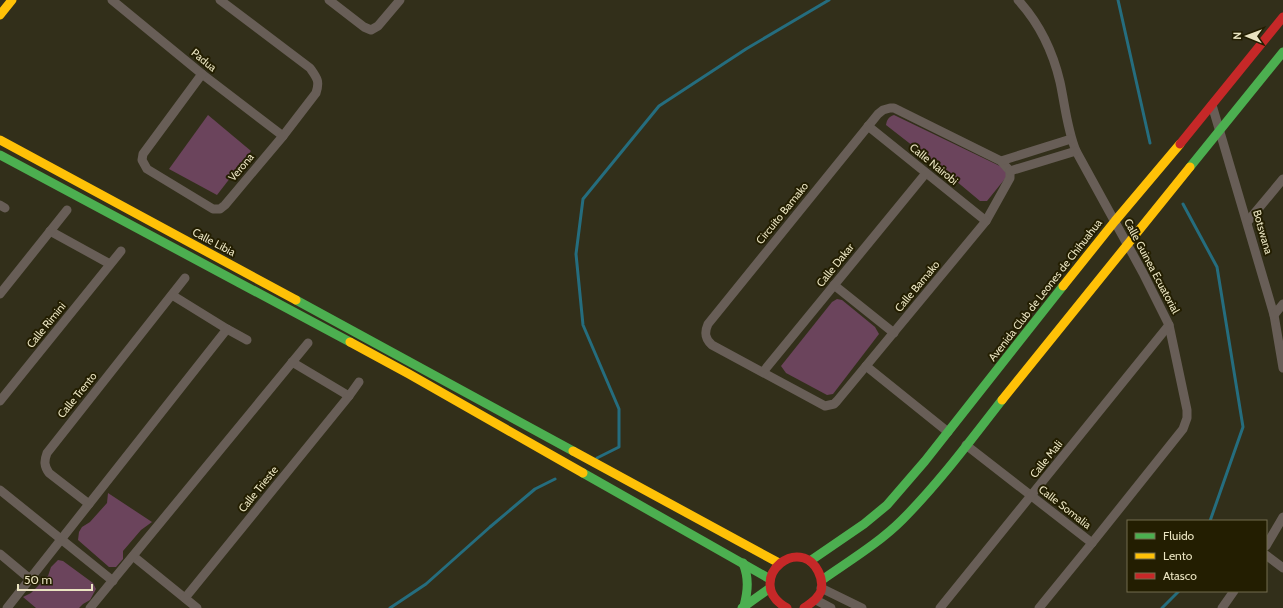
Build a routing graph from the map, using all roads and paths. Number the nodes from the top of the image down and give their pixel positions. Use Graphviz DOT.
graph roads {
  1 [pos="12,0"];
  2 [pos="112,0"];
  3 [pos="220,0"];
  4 [pos="329,0"];
  5 [pos="400,0"];
  6 [pos="1018,0"];
  7 [pos="0,15"];
  8 [pos="1283,17"];
  9 [pos="1283,52"];
  10 [pos="202,74"];
  11 [pos="1212,105"];
  12 [pos="868,126"];
  13 [pos="1220,130"];
  14 [pos="283,136"];
  15 [pos="0,140"];
  16 [pos="1071,140"];
  17 [pos="1076,151"];
  18 [pos="0,155"];
  19 [pos="1001,161"];
  20 [pos="1010,171"];
  21 [pos="926,173"];
  22 [pos="1283,179"];
  23 [pos="67,210"];
  24 [pos="986,221"];
  25 [pos="1115,221"];
  26 [pos="1248,221"];
  27 [pos="50,231"];
  28 [pos="1127,245"];
  29 [pos="121,251"];
  30 [pos="110,264"];
  31 [pos="185,278"];
  32 [pos="834,285"];
  33 [pos="0,294"];
  34 [pos="172,295"];
  35 [pos="1283,304"];
  36 [pos="1274,315"];
  37 [pos="1169,325"];
  38 [pos="227,329"];
  39 [pos="894,333"];
  40 [pos="706,336"];
  41 [pos="247,340"];
  42 [pos="308,343"];
  43 [pos="292,362"];
  44 [pos="866,366"];
  45 [pos="1283,368"];
  46 [pos="763,372"];
  47 [pos="359,382"];
  48 [pos="349,396"];
  49 [pos="0,401"];
  50 [pos="948,432"];
  51 [pos="966,445"];
  52 [pos="0,490"];
  53 [pos="1032,496"];
  54 [pos="89,504"];
  55 [pos="1283,517"];
  56 [pos="61,540"];
  57 [pos="1092,543"];
  58 [pos="1267,544"];
  59 [pos="0,554"];
  60 [pos="133,556"];
  61 [pos="1267,556"];
  62 [pos="810,562"];
  63 [pos="743,563"];
  64 [pos="779,563"];
  65 [pos="1283,568"];
  66 [pos="30,579"];
  67 [pos="113,581"];
  68 [pos="770,583"];
  69 [pos="822,584"];
  70 [pos="1233,592"];
  71 [pos="185,598"];
  72 [pos="816,600"];
  73 [pos="743,607"];
  74 [pos="783,607"];
  75 [pos="7,608"];
  76 [pos="90,608"];
  77 [pos="197,608"];
  78 [pos="804,608"];
  79 [pos="832,608"];
  80 [pos="862,608"];
  81 [pos="940,608"];
  82 [pos="1039,608"];
  83 [pos="1222,608"];
  1 -- 7 [label="street"];
  2 -- 10 [label="street, Padua"];
  3 -- 14 [label="street, Verona"];
  4 -- 5 [label="street"];
  6 -- 16 [label="street, Calle Guinea Ecuatorial"];
  8 -- 11 [label="street, Avenida Club de Leones de Chihuahua"];
  9 -- 13 [label="street"];
  10 -- 14 [label="street, Padua"];
  10 -- 14 [label="street, Verona"];
  11 -- 13 [label="street, Botswana"];
  11 -- 25 [label="street, Avenida Club de Leones de Chihuahua"];
  12 -- 19 [label="street, Circuito Bamako"];
  12 -- 21 [label="street, Calle Nairobi"];
  12 -- 40 [label="street, Circuito Bamako"];
  13 -- 26 [label="street, Botswana"];
  13 -- 28 [label="street"];
  15 -- 64 [label="street, Calle Libia"];
  16 -- 17 [label="street, Calle Guinea Ecuatorial"];
  16 -- 19 [label="street"];
  17 -- 20 [label="street"];
  17 -- 25 [label="street, Calle Guinea Ecuatorial"];
  18 -- 63 [label="street"];
  19 -- 20 [label="street"];
  20 -- 24 [label="street, Calle Bamako"];
  21 -- 24 [label="street, Calle Nairobi"];
  21 -- 32 [label="street, Calle Dakar"];
  22 -- 26 [label="street"];
  23 -- 27 [label="street"];
  24 -- 39 [label="street, Calle Bamako"];
  25 -- 28 [label="street, Calle Guinea Ecuatorial"];
  25 -- 50 [label="street, Avenida Club de Leones de Chihuahua"];
  26 -- 36 [label="street, Botswana"];
  27 -- 30 [label="street"];
  27 -- 33 [label="street"];
  28 -- 37 [label="street, Calle Guinea Ecuatorial"];
  28 -- 51 [label="street"];
  29 -- 30 [label="street, Calle Rimini"];
  30 -- 49 [label="street, Calle Rimini"];
  31 -- 34 [label="street, Calle Trento"];
  32 -- 39 [label="street"];
  32 -- 46 [label="street, Calle Dakar"];
  34 -- 38 [label="street"];
  34 -- 54 [label="street, Calle Trento"];
  35 -- 36 [label="street"];
  36 -- 45 [label="street, Botswana"];
  37 -- 53 [label="street, Calle Mali"];
  37 -- 57 [label="street, Calle Guinea Ecuatorial"];
  38 -- 41 [label="street"];
  38 -- 54 [label="street"];
  39 -- 44 [label="street, Calle Bamako"];
  40 -- 46 [label="street, Calle Bamako"];
  42 -- 43 [label="street"];
  43 -- 48 [label="street"];
  43 -- 60 [label="street"];
  44 -- 46 [label="street, Calle Bamako"];
  44 -- 50 [label="street"];
  47 -- 48 [label="street, Calle Trieste"];
  48 -- 71 [label="street, Calle Trieste"];
  50 -- 62 [label="street, Avenida Club de Leones de Chihuahua"];
  51 -- 53 [label="street, Calle Somalia"];
  51 -- 69 [label="street"];
  52 -- 56 [label="street"];
  53 -- 57 [label="street, Calle Somalia"];
  53 -- 81 [label="street, Calle Mali"];
  54 -- 56 [label="street"];
  55 -- 58 [label="street"];
  56 -- 66 [label="street"];
  56 -- 67 [label="street"];
  57 -- 82 [label="street, Calle Guinea Ecuatorial"];
  59 -- 66 [label="street"];
  60 -- 67 [label="street"];
  60 -- 71 [label="street"];
  61 -- 65 [label="street"];
  62 -- 64 [label="street"];
  62 -- 69 [label="street"];
  63 -- 68 [label="street"];
  63 -- 73 [label="street"];
  64 -- 68 [label="street"];
  66 -- 75 [label="street"];
  67 -- 76 [label="street"];
  68 -- 73 [label="street"];
  68 -- 74 [label="street"];
  69 -- 72 [label="street"];
  69 -- 80 [label="street"];
  70 -- 83 [label="street"];
  71 -- 77 [label="street"];
  72 -- 78 [label="street"];
  72 -- 79 [label="street"];
}
